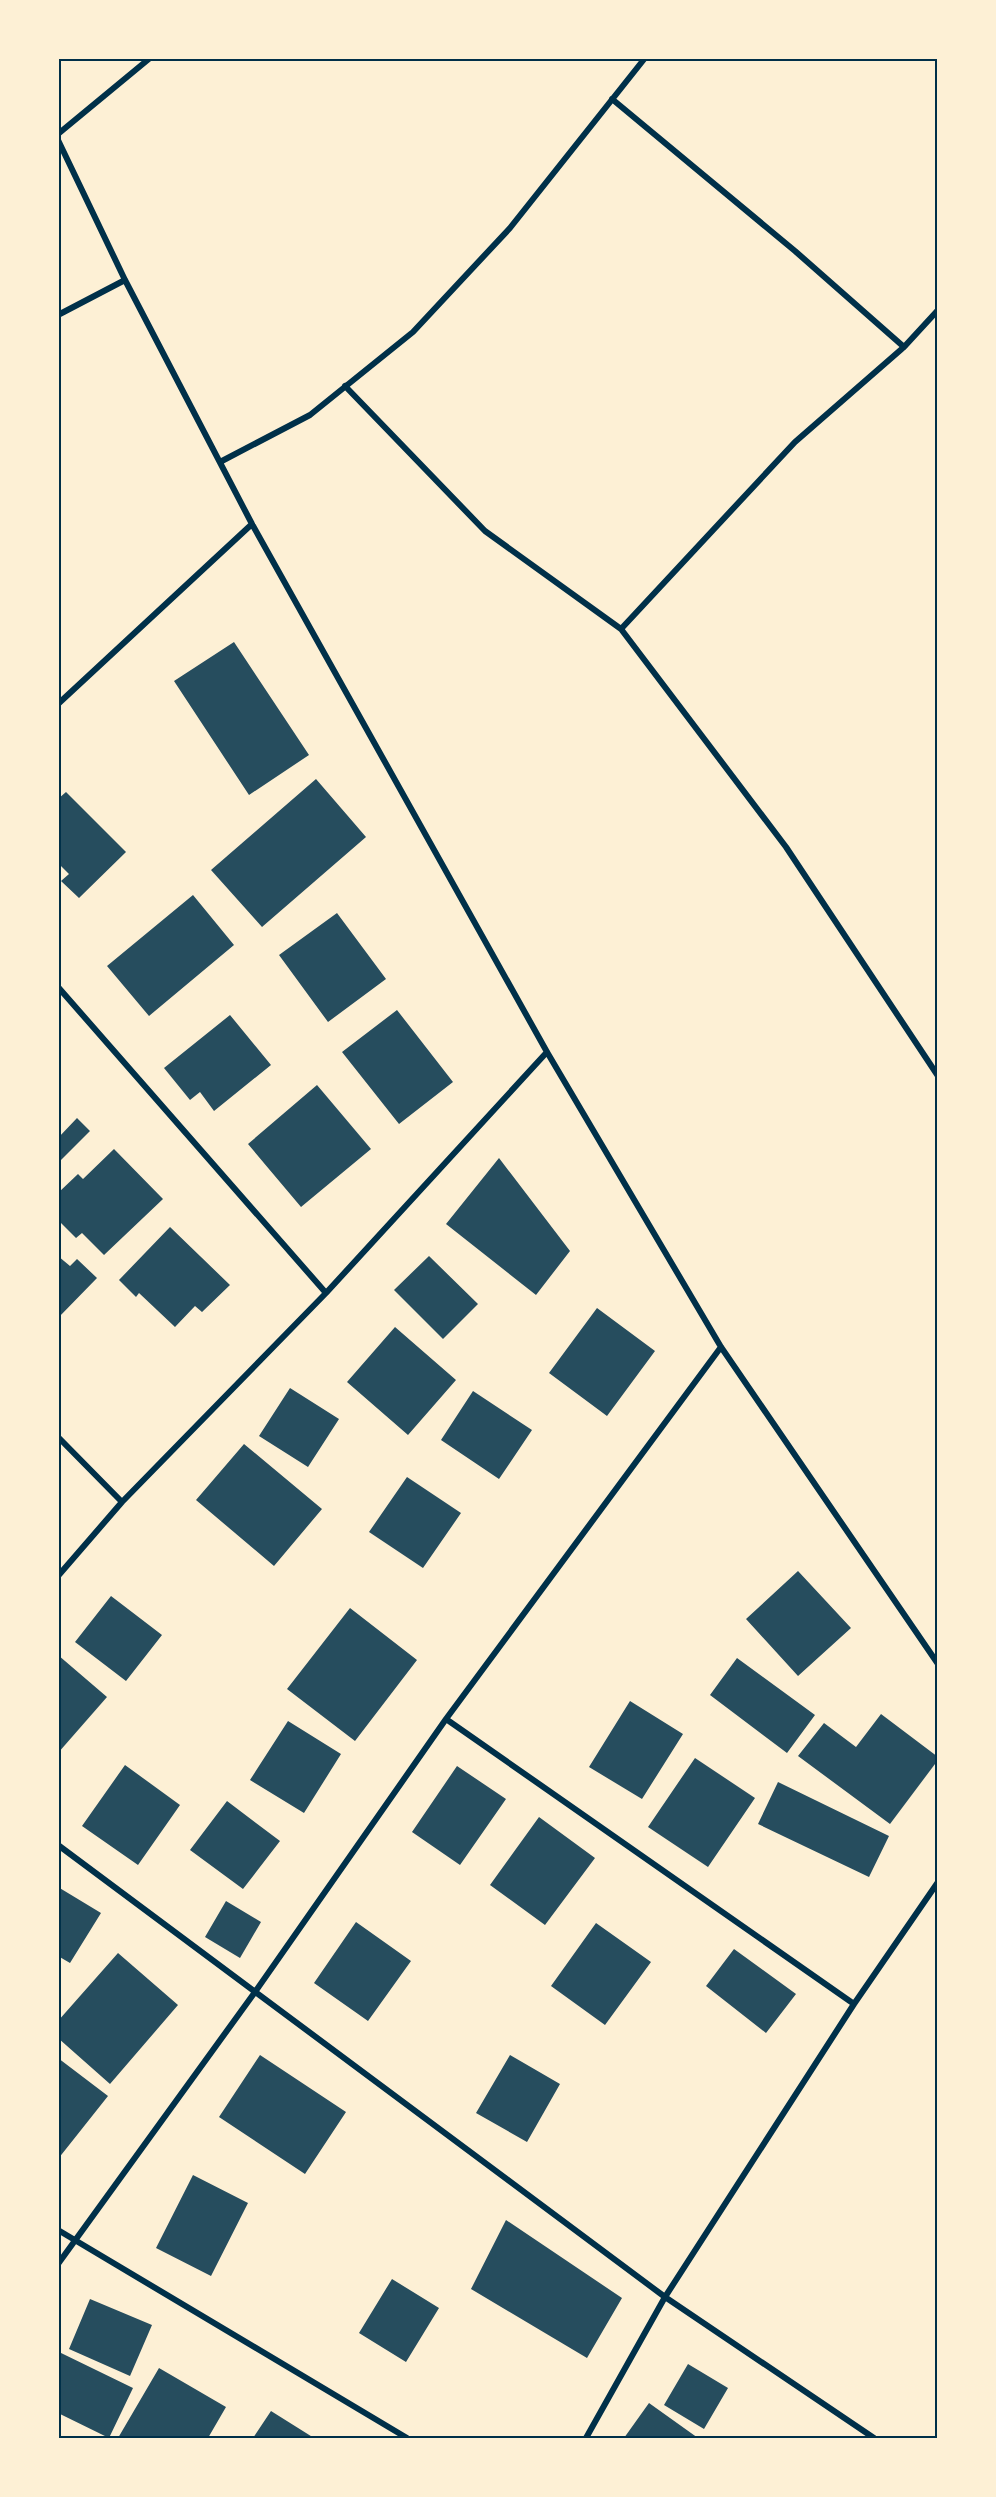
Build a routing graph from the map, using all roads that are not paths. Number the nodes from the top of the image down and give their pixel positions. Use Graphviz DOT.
graph roads {
  1 [pos="150,58"];
  2 [pos="645,58"];
  3 [pos="612,99"];
  4 [pos="58,134"];
  5 [pos="58,140"];
  6 [pos="125,280"];
  7 [pos="938,310"];
  8 [pos="58,315"];
  9 [pos="904,346"];
  10 [pos="345,386"];
  11 [pos="220,462"];
  12 [pos="252,524"];
  13 [pos="621,629"];
  14 [pos="58,704"];
  15 [pos="58,987"];
  16 [pos="547,1052"];
  17 [pos="938,1076"];
  18 [pos="326,1293"];
  19 [pos="721,1347"];
  20 [pos="58,1437"];
  21 [pos="122,1502"];
  22 [pos="58,1576"];
  23 [pos="938,1664"];
  24 [pos="446,1719"];
  25 [pos="58,1845"];
  26 [pos="938,1882"];
  27 [pos="255,1992"];
  28 [pos="854,2004"];
  29 [pos="58,2230"];
  30 [pos="75,2241"];
  31 [pos="58,2264"];
  32 [pos="665,2297"];
  33 [pos="406,2439"];
  34 [pos="586,2439"];
  35 [pos="874,2439"];
  1 -- 4 [label="street"];
  2 -- 3 [label="street"];
  3 -- 9 [label="street"];
  3 -- 10 [label="street"];
  5 -- 6 [label="street"];
  6 -- 8 [label="street"];
  6 -- 11 [label="street"];
  7 -- 9 [label="street"];
  9 -- 13 [label="street"];
  10 -- 11 [label="street"];
  10 -- 13 [label="street"];
  11 -- 12 [label="street"];
  12 -- 14 [label="street"];
  12 -- 16 [label="street"];
  13 -- 17 [label="street"];
  15 -- 18 [label="street"];
  16 -- 18 [label="street"];
  16 -- 19 [label="street"];
  18 -- 21 [label="street"];
  19 -- 23 [label="street"];
  19 -- 24 [label="street"];
  20 -- 21 [label="street"];
  21 -- 22 [label="street"];
  24 -- 27 [label="street"];
  24 -- 28 [label="street"];
  25 -- 27 [label="street"];
  26 -- 28 [label="street"];
  27 -- 30 [label="street"];
  27 -- 32 [label="street"];
  28 -- 32 [label="street"];
  29 -- 30 [label="street"];
  30 -- 31 [label="street"];
  30 -- 33 [label="street"];
  32 -- 34 [label="street"];
  32 -- 35 [label="street"];
}
